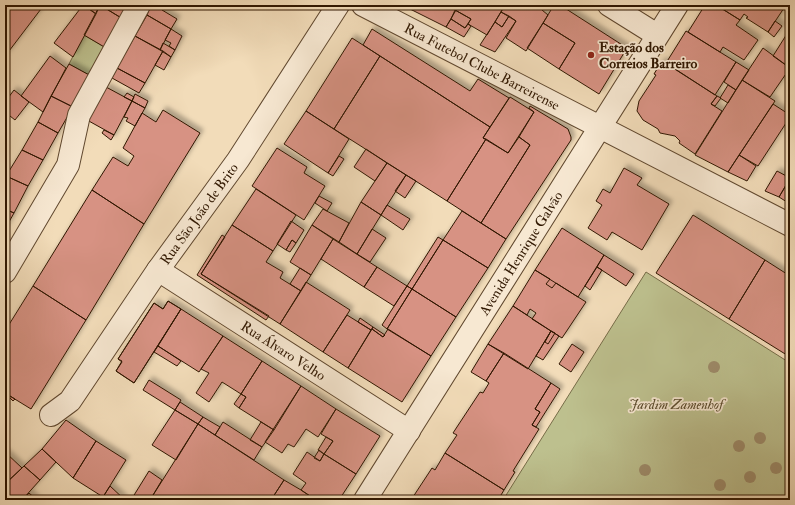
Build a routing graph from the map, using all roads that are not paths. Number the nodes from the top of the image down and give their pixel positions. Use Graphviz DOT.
graph roads {
  1 [pos="139,5"];
  2 [pos="338,5"];
  3 [pos="363,5"];
  4 [pos="610,5"];
  5 [pos="677,5"];
  6 [pos="658,35"];
  7 [pos="601,127"];
  8 [pos="790,225"];
  9 [pos="158,270"];
  10 [pos="5,272"];
  11 [pos="51,415"];
  12 [pos="409,431"];
  13 [pos="365,500"];
  1 -- 10 [label="street"];
  2 -- 9 [label="street, Rua São João de Brito"];
  3 -- 7 [label="street, Rua Futebol Clube Barreirense"];
  4 -- 6 [label="street"];
  5 -- 6 [label="street, Avenida Henrique Galvão"];
  6 -- 7 [label="street, Avenida Henrique Galvão"];
  7 -- 8 [label="street, Rua Futebol Clube Barreirense"];
  7 -- 12 [label="street, Avenida Henrique Galvão"];
  9 -- 11 [label="street, Rua São João de Brito"];
  9 -- 12 [label="street, Rua Álvaro Velho"];
  12 -- 13 [label="street, Avenida Henrique Galvão"];
}
